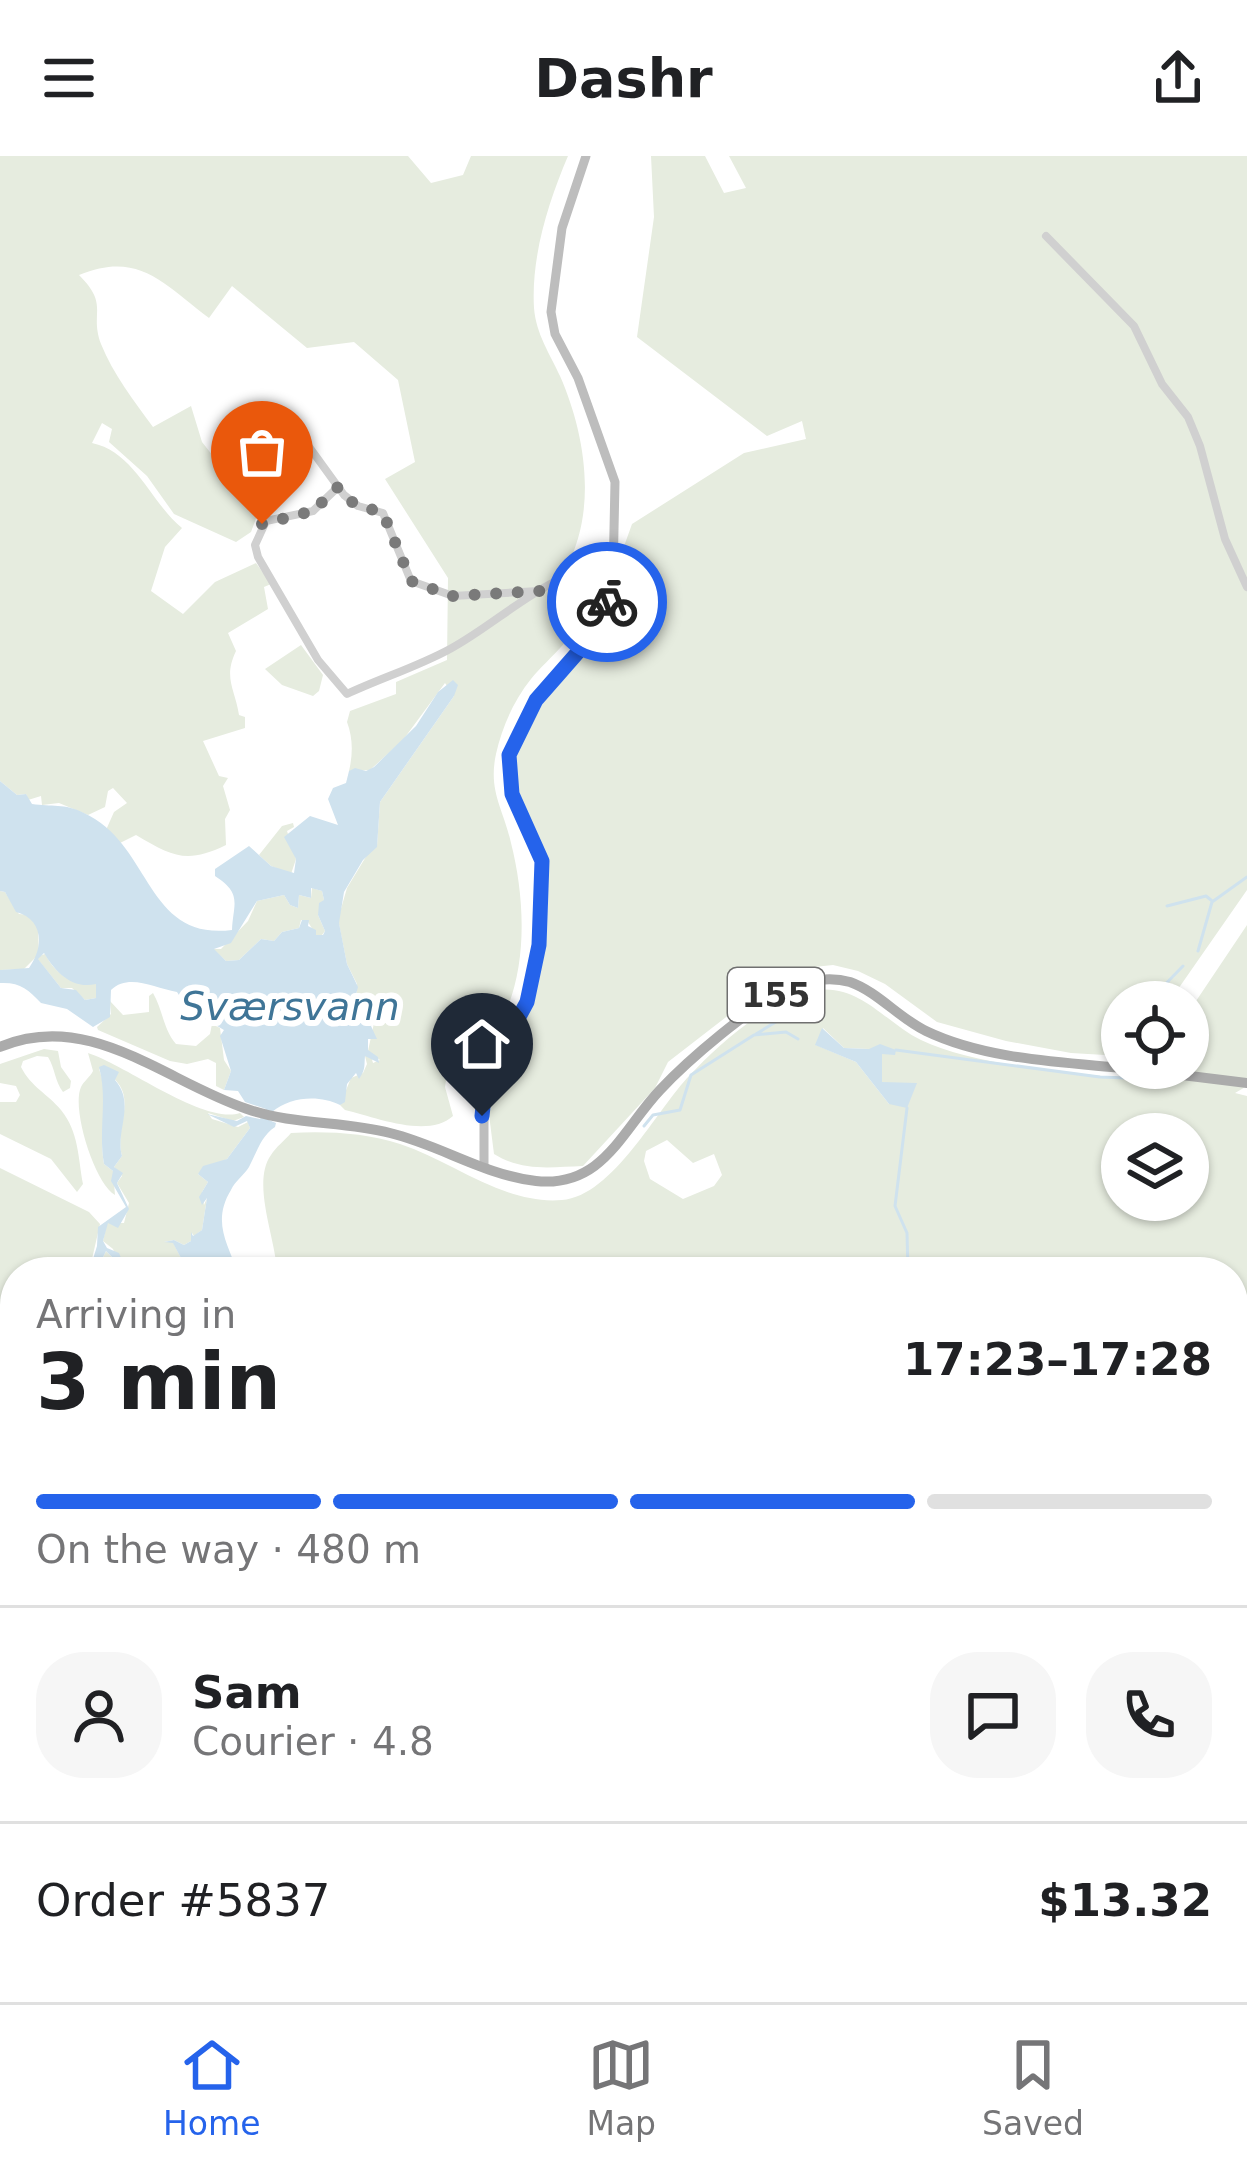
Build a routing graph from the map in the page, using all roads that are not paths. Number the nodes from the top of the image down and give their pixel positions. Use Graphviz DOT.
graph roads {
  1 [pos="586,156"];
  2 [pos="1046,236"];
  3 [pos="286,415"];
  4 [pos="338,487"];
  5 [pos="614,565"];
  6 [pos="1247,587"];
  7 [pos="540,591"];
  8 [pos="0,1047"];
  9 [pos="1101,1065"];
  10 [pos="1209,1073"];
  11 [pos="1247,1083"];
  12 [pos="484,1167"];
  1 -- 5 [label="main road"];
  2 -- 6 [label="street"];
  3 -- 4 [label="street"];
  4 -- 7 [label="street"];
  4 -- 7 [label="street"];
  5 -- 7 [label="street"];
  5 -- 12 [label="main road"];
  8 -- 12 [label="main road, 155"];
  9 -- 12 [label="main road, 155"];
  10 -- 11 [label="main road, 155"];
}
